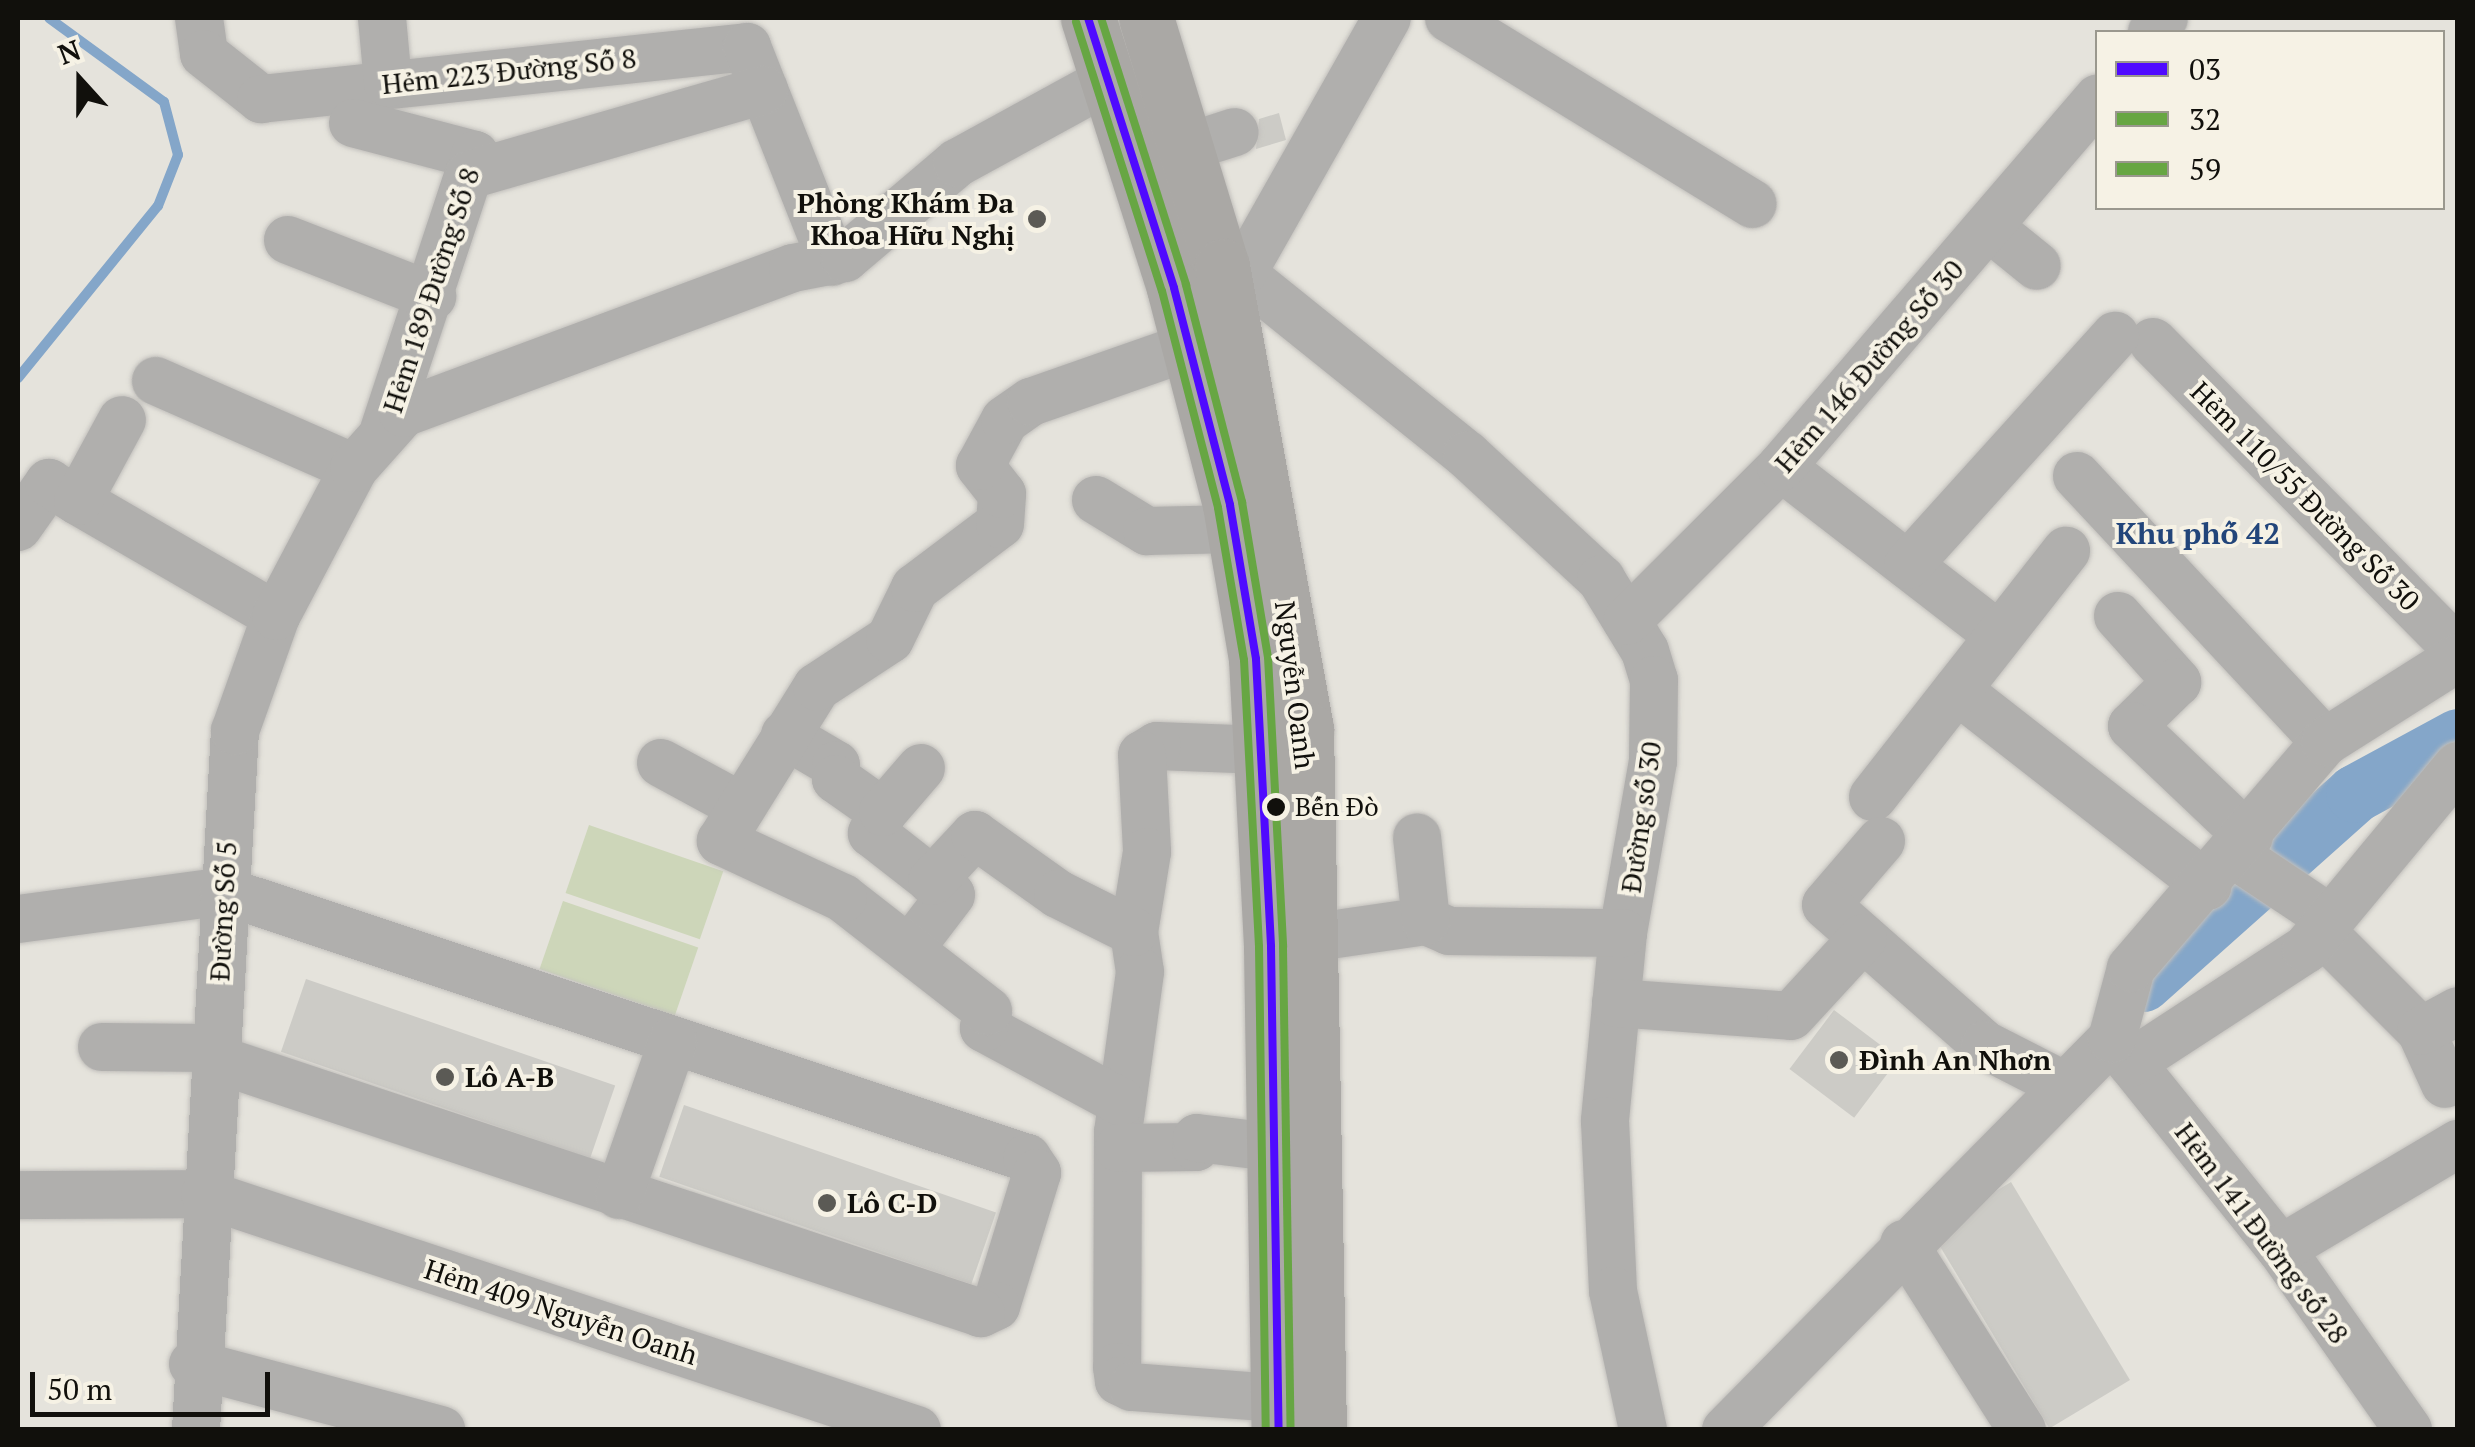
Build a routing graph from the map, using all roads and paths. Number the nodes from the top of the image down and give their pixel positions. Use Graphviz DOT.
graph roads {
  1 [pos="199,18"];
  2 [pos="382,18"];
  3 [pos="1088,18"];
  4 [pos="1387,18"];
  5 [pos="1449,18"];
  6 [pos="746,32"];
  7 [pos="1152,41"];
  8 [pos="1107,81"];
  9 [pos="388,83"];
  10 [pos="764,90"];
  11 [pos="2095,102"];
  12 [pos="353,123"];
  13 [pos="469,175"];
  14 [pos="1752,204"];
  15 [pos="1990,228"];
  16 [pos="288,240"];
  17 [pos="823,265"];
  18 [pos="2037,266"];
  19 [pos="1212,274"];
  20 [pos="432,296"];
  21 [pos="1188,347"];
  22 [pos="156,381"];
  23 [pos="122,420"];
  24 [pos="384,430"];
  25 [pos="1781,467"];
  26 [pos="354,468"];
  27 [pos="2077,476"];
  28 [pos="1096,500"];
  29 [pos="78,501"];
  30 [pos="18,527"];
  31 [pos="1234,529"];
  32 [pos="2066,551"];
  33 [pos="1908,566"];
  34 [pos="276,616"];
  35 [pos="2118,616"];
  36 [pos="1627,621"];
  37 [pos="1998,635"];
  38 [pos="2458,654"];
  39 [pos="1957,690"];
  40 [pos="785,735"];
  41 [pos="2325,742"];
  42 [pos="1264,750"];
  43 [pos="662,763"];
  44 [pos="2458,766"];
  45 [pos="921,768"];
  46 [pos="883,812"];
  47 [pos="732,826"];
  48 [pos="1417,837"];
  49 [pos="2244,866"];
  50 [pos="932,880"];
  51 [pos="224,891"];
  52 [pos="18,919"];
  53 [pos="1426,921"];
  54 [pos="2326,925"];
  55 [pos="1134,932"];
  56 [pos="1623,933"];
  57 [pos="1308,938"];
  58 [pos="1863,938"];
  59 [pos="912,946"];
  60 [pos="1616,1003"];
  61 [pos="2439,1021"];
  62 [pos="674,1041"];
  63 [pos="102,1047"];
  64 [pos="2121,1051"];
  65 [pos="214,1053"];
  66 [pos="2445,1084"];
  67 [pos="2065,1086"];
  68 [pos="1121,1140"];
  69 [pos="2458,1144"];
  70 [pos="1274,1147"];
  71 [pos="205,1194"];
  72 [pos="18,1195"];
  73 [pos="619,1195"];
  74 [pos="1904,1244"];
  75 [pos="2281,1250"];
  76 [pos="194,1364"];
  77 [pos="1277,1414"];
  78 [pos="196,1430"];
  79 [pos="441,1430"];
  80 [pos="917,1430"];
  81 [pos="1319,1430"];
  82 [pos="1643,1430"];
  83 [pos="1726,1430"];
  84 [pos="2022,1430"];
  85 [pos="2408,1430"];
  1 -- 9 [label="street, Hẻm 223 Đường Số 8"];
  2 -- 9 [label="street"];
  3 -- 8 [label="main road, Nguyễn Oanh"];
  4 -- 19 [label="street"];
  5 -- 14 [label="street"];
  6 -- 9 [label="street, Hẻm 223 Đường Số 8"];
  6 -- 10 [label="street, Hẻm 223 Đường Số 8"];
  7 -- 8 [label="main road"];
  7 -- 19 [label="main road, Nguyễn Oanh"];
  8 -- 17 [label="street"];
  8 -- 19 [label="main road, Nguyễn Oanh"];
  10 -- 13 [label="street"];
  10 -- 17 [label="street, Hẻm 223 Đường Số 8"];
  11 -- 15 [label="street, Hẻm 146 Đường Số 30"];
  12 -- 13 [label="street, Hẻm 189 Đường Số 8"];
  13 -- 20 [label="street, Hẻm 189 Đường Số 8"];
  15 -- 18 [label="street"];
  15 -- 25 [label="street, Hẻm 146 Đường Số 30"];
  16 -- 20 [label="street"];
  17 -- 24 [label="street"];
  19 -- 21 [label="main road, Nguyễn Oanh"];
  19 -- 36 [label="street, Đường số 30"];
  19 -- 57 [label="main road, Nguyễn Oanh"];
  20 -- 24 [label="street, Hẻm 189 Đường Số 8"];
  21 -- 31 [label="main road, Nguyễn Oanh"];
  21 -- 40 [label="street"];
  22 -- 26 [label="street"];
  23 -- 29 [label="street"];
  24 -- 26 [label="street, Đường Số 5"];
  25 -- 33 [label="street"];
  25 -- 36 [label="street, Hẻm 146 Đường Số 30"];
  26 -- 34 [label="street, Đường Số 5"];
  27 -- 41 [label="street"];
  28 -- 31 [label="street"];
  29 -- 30 [label="street"];
  29 -- 34 [label="street"];
  31 -- 42 [label="main road, Nguyễn Oanh"];
  32 -- 37 [label="street"];
  33 -- 37 [label="street"];
  33 -- 38 [label="street, Hẻm 110/55 Đường Số 30"];
  34 -- 51 [label="street, Đường Số 5"];
  35 -- 49 [label="street"];
  36 -- 56 [label="street, Đường số 30"];
  37 -- 39 [label="street"];
  38 -- 41 [label="street"];
  39 -- 49 [label="street"];
  39 -- 58 [label="street"];
  40 -- 46 [label="street"];
  40 -- 47 [label="street"];
  41 -- 49 [label="street"];
  42 -- 55 [label="street"];
  42 -- 70 [label="main road, Nguyễn Oanh"];
  43 -- 47 [label="street"];
  44 -- 54 [label="street"];
  45 -- 46 [label="street"];
  46 -- 50 [label="street"];
  47 -- 59 [label="street"];
  48 -- 53 [label="street"];
  49 -- 54 [label="street"];
  49 -- 64 [label="street"];
  50 -- 55 [label="street"];
  50 -- 59 [label="street"];
  51 -- 52 [label="street"];
  51 -- 62 [label="street"];
  51 -- 65 [label="street, Đường Số 5"];
  53 -- 56 [label="street"];
  53 -- 57 [label="street"];
  54 -- 61 [label="street"];
  54 -- 64 [label="street"];
  55 -- 68 [label="street"];
  56 -- 60 [label="street, Đường số 30"];
  57 -- 81 [label="main road, Nguyễn Oanh"];
  58 -- 60 [label="street"];
  58 -- 67 [label="street"];
  59 -- 68 [label="street"];
  60 -- 82 [label="street, Đường số 30"];
  61 -- 66 [label="street"];
  62 -- 73 [label="street"];
  62 -- 73 [label="street"];
  63 -- 65 [label="street"];
  64 -- 67 [label="street"];
  64 -- 75 [label="street, Hẻm 141 Đường số 28"];
  65 -- 71 [label="street, Đường Số 5"];
  65 -- 73 [label="street"];
  67 -- 74 [label="street"];
  68 -- 70 [label="street"];
  68 -- 77 [label="street"];
  69 -- 75 [label="street"];
  70 -- 77 [label="main road, Nguyễn Oanh"];
  71 -- 72 [label="street, Hẻm 409 Nguyễn Oanh"];
  71 -- 76 [label="street, Đường Số 5"];
  71 -- 80 [label="street, Hẻm 409 Nguyễn Oanh"];
  74 -- 83 [label="street"];
  74 -- 84 [label="street"];
  75 -- 85 [label="street, Hẻm 141 Đường số 28"];
  76 -- 78 [label="street, Đường Số 5"];
  76 -- 79 [label="street"];
}
